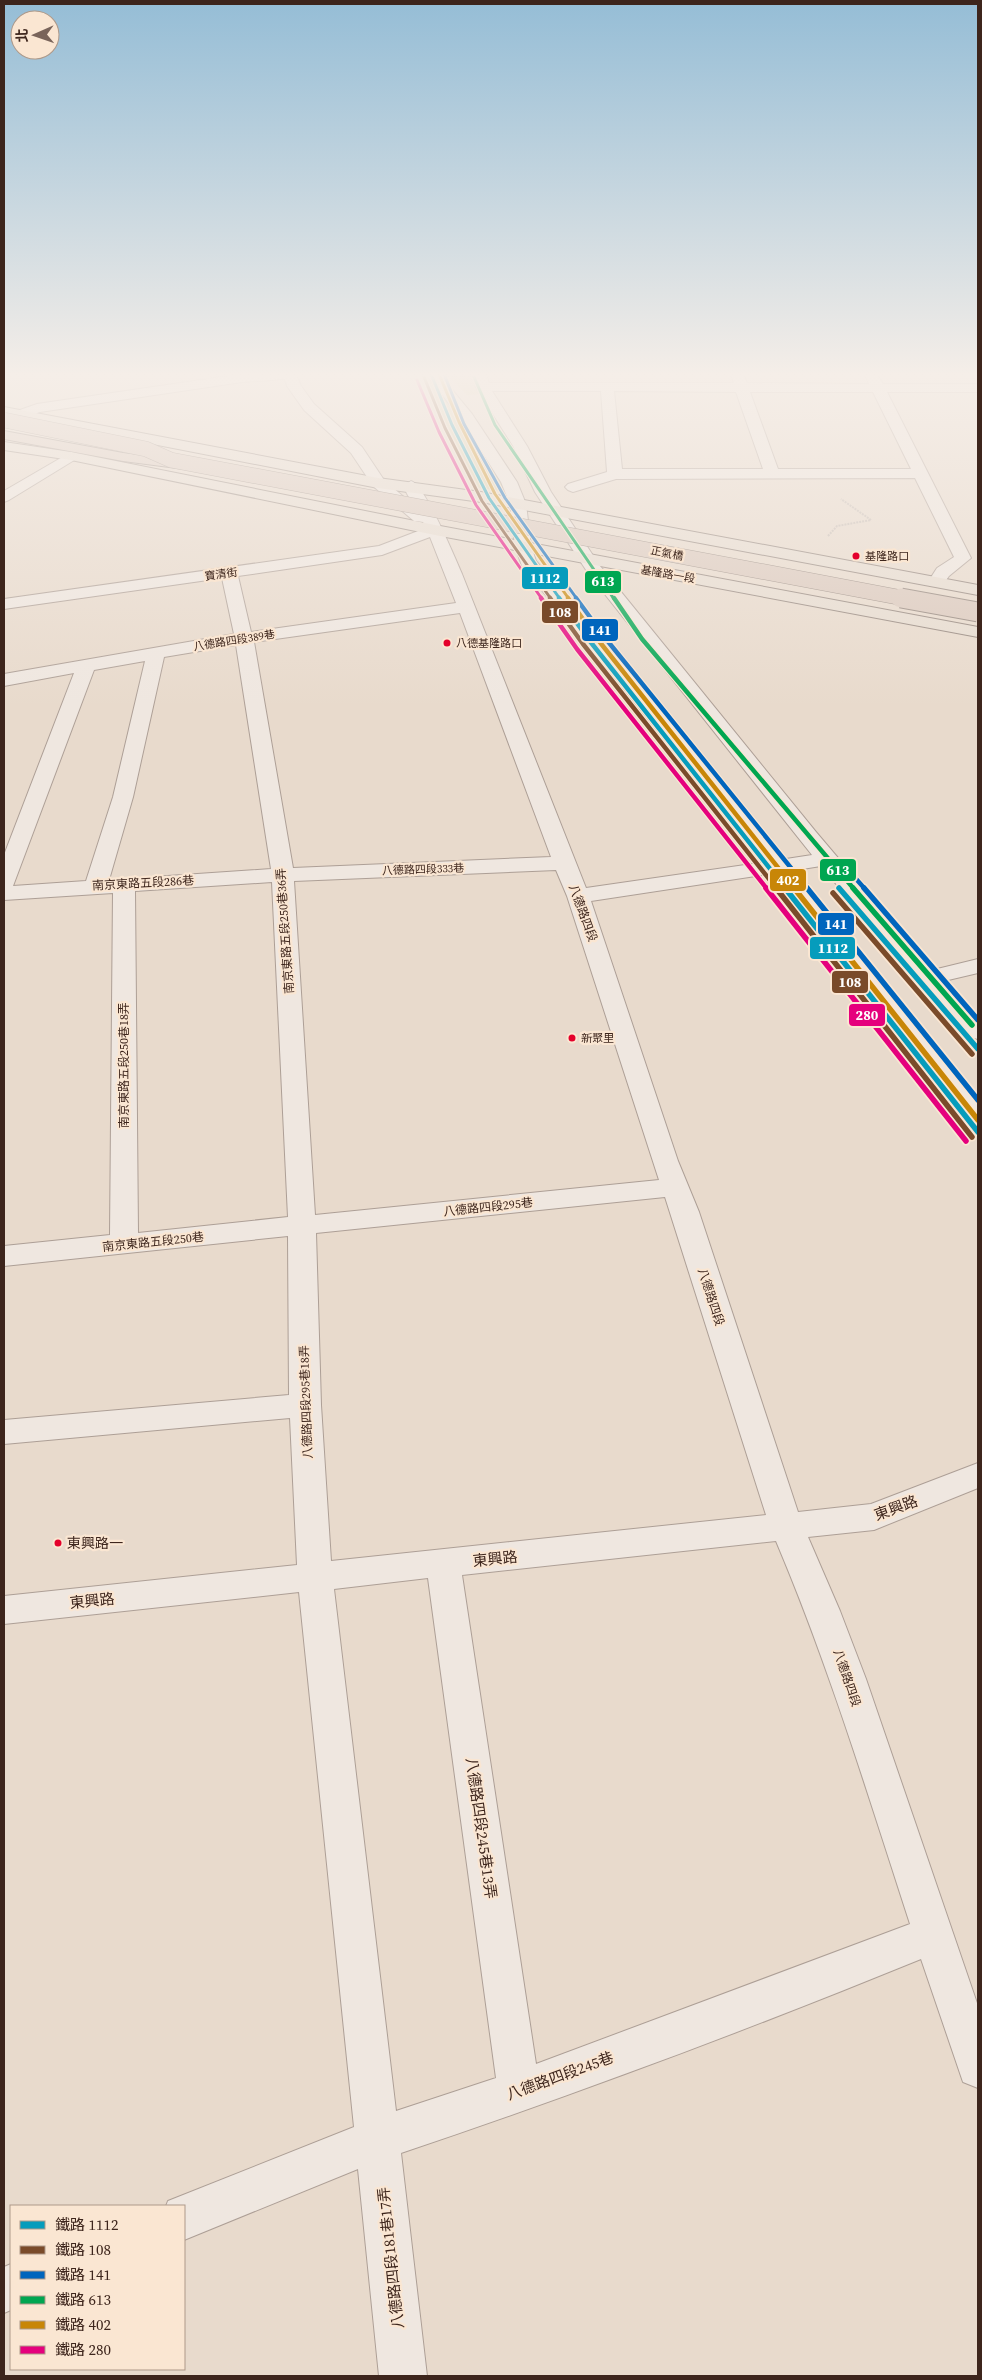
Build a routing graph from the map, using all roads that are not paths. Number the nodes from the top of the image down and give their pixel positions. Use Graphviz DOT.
graph roads {
  1 [pos="23,485"];
  2 [pos="213,485"];
  3 [pos="304,485"];
  4 [pos="306,485"];
  5 [pos="318,485"];
  6 [pos="368,485"];
  7 [pos="381,485"];
  8 [pos="401,485"];
  9 [pos="510,485"];
  10 [pos="540,485"];
  11 [pos="579,485"];
  12 [pos="927,485"];
  13 [pos="411,486"];
  14 [pos="573,487"];
  15 [pos="4,497"];
  16 [pos="518,504"];
  17 [pos="557,511"];
  18 [pos="435,530"];
  19 [pos="523,546"];
  20 [pos="971,558"];
  21 [pos="588,559"];
  22 [pos="229,573"];
  23 [pos="936,582"];
  24 [pos="978,590"];
  25 [pos="4,604"];
  26 [pos="466,607"];
  27 [pos="893,616"];
  28 [pos="978,632"];
  29 [pos="244,638"];
  30 [pos="156,653"];
  31 [pos="86,666"];
  32 [pos="4,680"];
  33 [pos="827,859"];
  34 [pos="564,863"];
  35 [pos="780,866"];
  36 [pos="283,875"];
  37 [pos="4,883"];
  38 [pos="124,884"];
  39 [pos="96,886"];
  40 [pos="4,893"];
  41 [pos="578,896"];
  42 [pos="978,966"];
  43 [pos="928,978"];
  44 [pos="978,1032"];
  45 [pos="978,1112"];
  46 [pos="675,1187"];
  47 [pos="302,1226"];
  48 [pos="124,1245"];
  49 [pos="4,1256"];
  50 [pos="305,1405"];
  51 [pos="4,1432"];
  52 [pos="978,1475"];
  53 [pos="786,1528"];
  54 [pos="443,1564"];
  55 [pos="315,1577"];
  56 [pos="4,1610"];
  57 [pos="935,1934"];
  58 [pos="978,2067"];
  59 [pos="519,2092"];
  60 [pos="378,2139"];
  61 [pos="185,2217"];
  62 [pos="403,2376"];
  1 -- 15 [label="street"];
  2 -- 18 [label="main road, 基隆路一段"];
  3 -- 4 [label="highway, 正氣橋, bridge"];
  5 -- 6 [label="main road"];
  7 -- 18 [label="street, 八德路四段"];
  8 -- 13 [label="main road"];
  9 -- 16 [label="street"];
  10 -- 17 [label="street"];
  11 -- 14 [label="street"];
  12 -- 20 [label="street"];
  13 -- 16 [label="main road"];
  13 -- 18 [label="street, 八德路四段"];
  16 -- 17 [label="main road"];
  16 -- 19 [label="street"];
  17 -- 21 [label="street"];
  17 -- 23 [label="main road"];
  18 -- 19 [label="main road, 基隆路一段"];
  18 -- 22 [label="street, 寶清街"];
  18 -- 26 [label="street, 八德路四段"];
  19 -- 21 [label="main road, 基隆路一段"];
  19 -- 35 [label="street"];
  20 -- 23 [label="street"];
  21 -- 27 [label="main road, 基隆路一段"];
  21 -- 33 [label="street"];
  22 -- 25 [label="street, 寶清街"];
  22 -- 29 [label="street, 南京東路五段250巷36弄"];
  23 -- 24 [label="main road"];
  23 -- 27 [label="main road"];
  26 -- 29 [label="street, 八德路四段389巷"];
  26 -- 34 [label="street, 八德路四段"];
  27 -- 28 [label="main road, 基隆路一段"];
  29 -- 30 [label="street, 八德路四段389巷"];
  29 -- 36 [label="street, 南京東路五段250巷36弄"];
  30 -- 31 [label="street, 八德路四段389巷"];
  30 -- 39 [label="street"];
  31 -- 32 [label="street, 八德路四段389巷"];
  31 -- 37 [label="street"];
  33 -- 35 [label="street"];
  33 -- 43 [label="street"];
  34 -- 36 [label="street, 八德路四段333巷"];
  34 -- 41 [label="street, 八德路四段"];
  35 -- 41 [label="street"];
  35 -- 45 [label="street"];
  36 -- 38 [label="street, 南京東路五段286巷"];
  36 -- 47 [label="street, 南京東路五段250巷36弄"];
  38 -- 39 [label="street, 南京東路五段286巷"];
  38 -- 48 [label="street, 南京東路五段250巷18弄"];
  39 -- 40 [label="street, 南京東路五段286巷"];
  41 -- 46 [label="street, 八德路四段"];
  42 -- 43 [label="street"];
  43 -- 44 [label="street"];
  46 -- 47 [label="street, 八德路四段295巷"];
  46 -- 53 [label="street, 八德路四段"];
  47 -- 48 [label="street, 南京東路五段250巷"];
  47 -- 50 [label="street, 八德路四段295巷18弄"];
  48 -- 49 [label="street, 南京東路五段250巷"];
  50 -- 51 [label="street"];
  50 -- 55 [label="street, 八德路四段295巷18弄"];
  52 -- 53 [label="street, 東興路"];
  53 -- 54 [label="street, 東興路"];
  53 -- 57 [label="street, 八德路四段"];
  54 -- 55 [label="street, 東興路"];
  54 -- 59 [label="street, 八德路四段245巷13弄"];
  55 -- 56 [label="street, 東興路"];
  55 -- 60 [label="street, 八德路四段295巷18弄"];
  57 -- 58 [label="street, 八德路四段"];
  57 -- 59 [label="street, 八德路四段245巷"];
  59 -- 60 [label="street, 八德路四段245巷"];
  60 -- 61 [label="street, 八德路四段245巷"];
  60 -- 62 [label="street, 八德路四段181巷17弄"];
}
